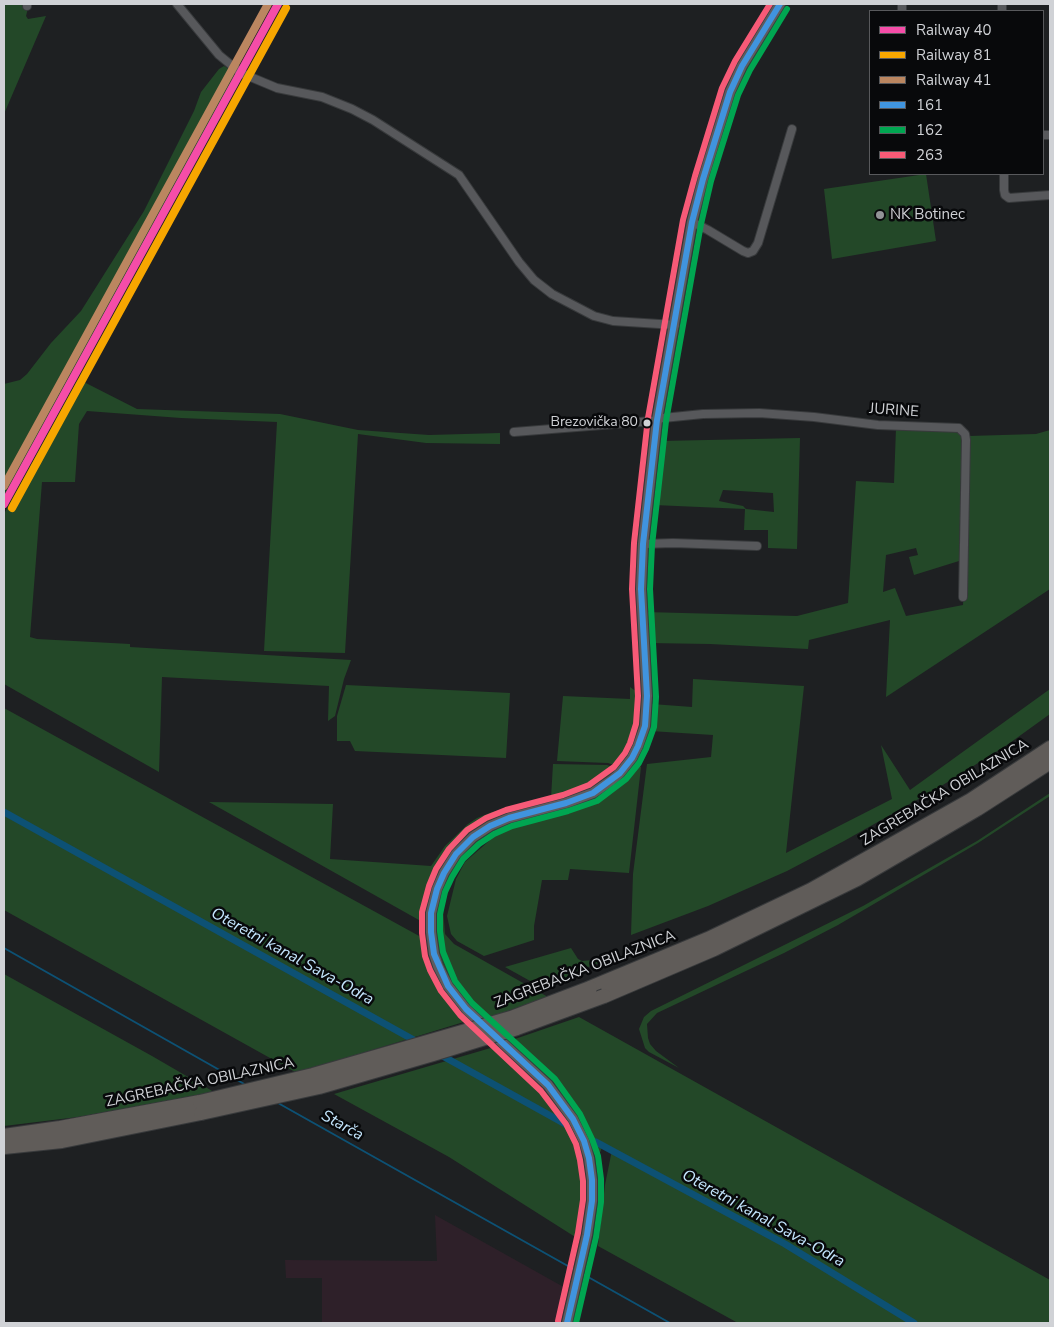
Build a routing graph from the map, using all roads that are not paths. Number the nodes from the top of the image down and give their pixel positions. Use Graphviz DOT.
graph roads {
  1 [pos="176,4"];
  2 [pos="780,4"];
  3 [pos="792,129"];
  4 [pos="1004,175"];
  5 [pos="1050,195"];
  6 [pos="692,222"];
  7 [pos="675,325"];
  8 [pos="657,420"];
  9 [pos="514,432"];
  10 [pos="643,544"];
  11 [pos="757,546"];
  12 [pos="963,597"];
  13 [pos="1050,748"];
  14 [pos="1050,762"];
  15 [pos="201,1108"];
  16 [pos="4,1136"];
  17 [pos="4,1147"];
  18 [pos="567,1323"];
  1 -- 7 [label="street"];
  2 -- 6 [label="main road"];
  3 -- 6 [label="street"];
  4 -- 5 [label="street"];
  6 -- 7 [label="main road"];
  7 -- 8 [label="main road"];
  8 -- 9 [label="street"];
  8 -- 10 [label="main road"];
  8 -- 12 [label="street, JURINE"];
  10 -- 11 [label="street"];
  10 -- 18 [label="main road"];
  13 -- 15 [label="highway, ZAGREBAČKA OBILAZNICA, bridge"];
  14 -- 15 [label="highway, ZAGREBAČKA OBILAZNICA, bridge"];
  15 -- 16 [label="highway, ZAGREBAČKA OBILAZNICA"];
  15 -- 17 [label="highway, ZAGREBAČKA OBILAZNICA"];
}
